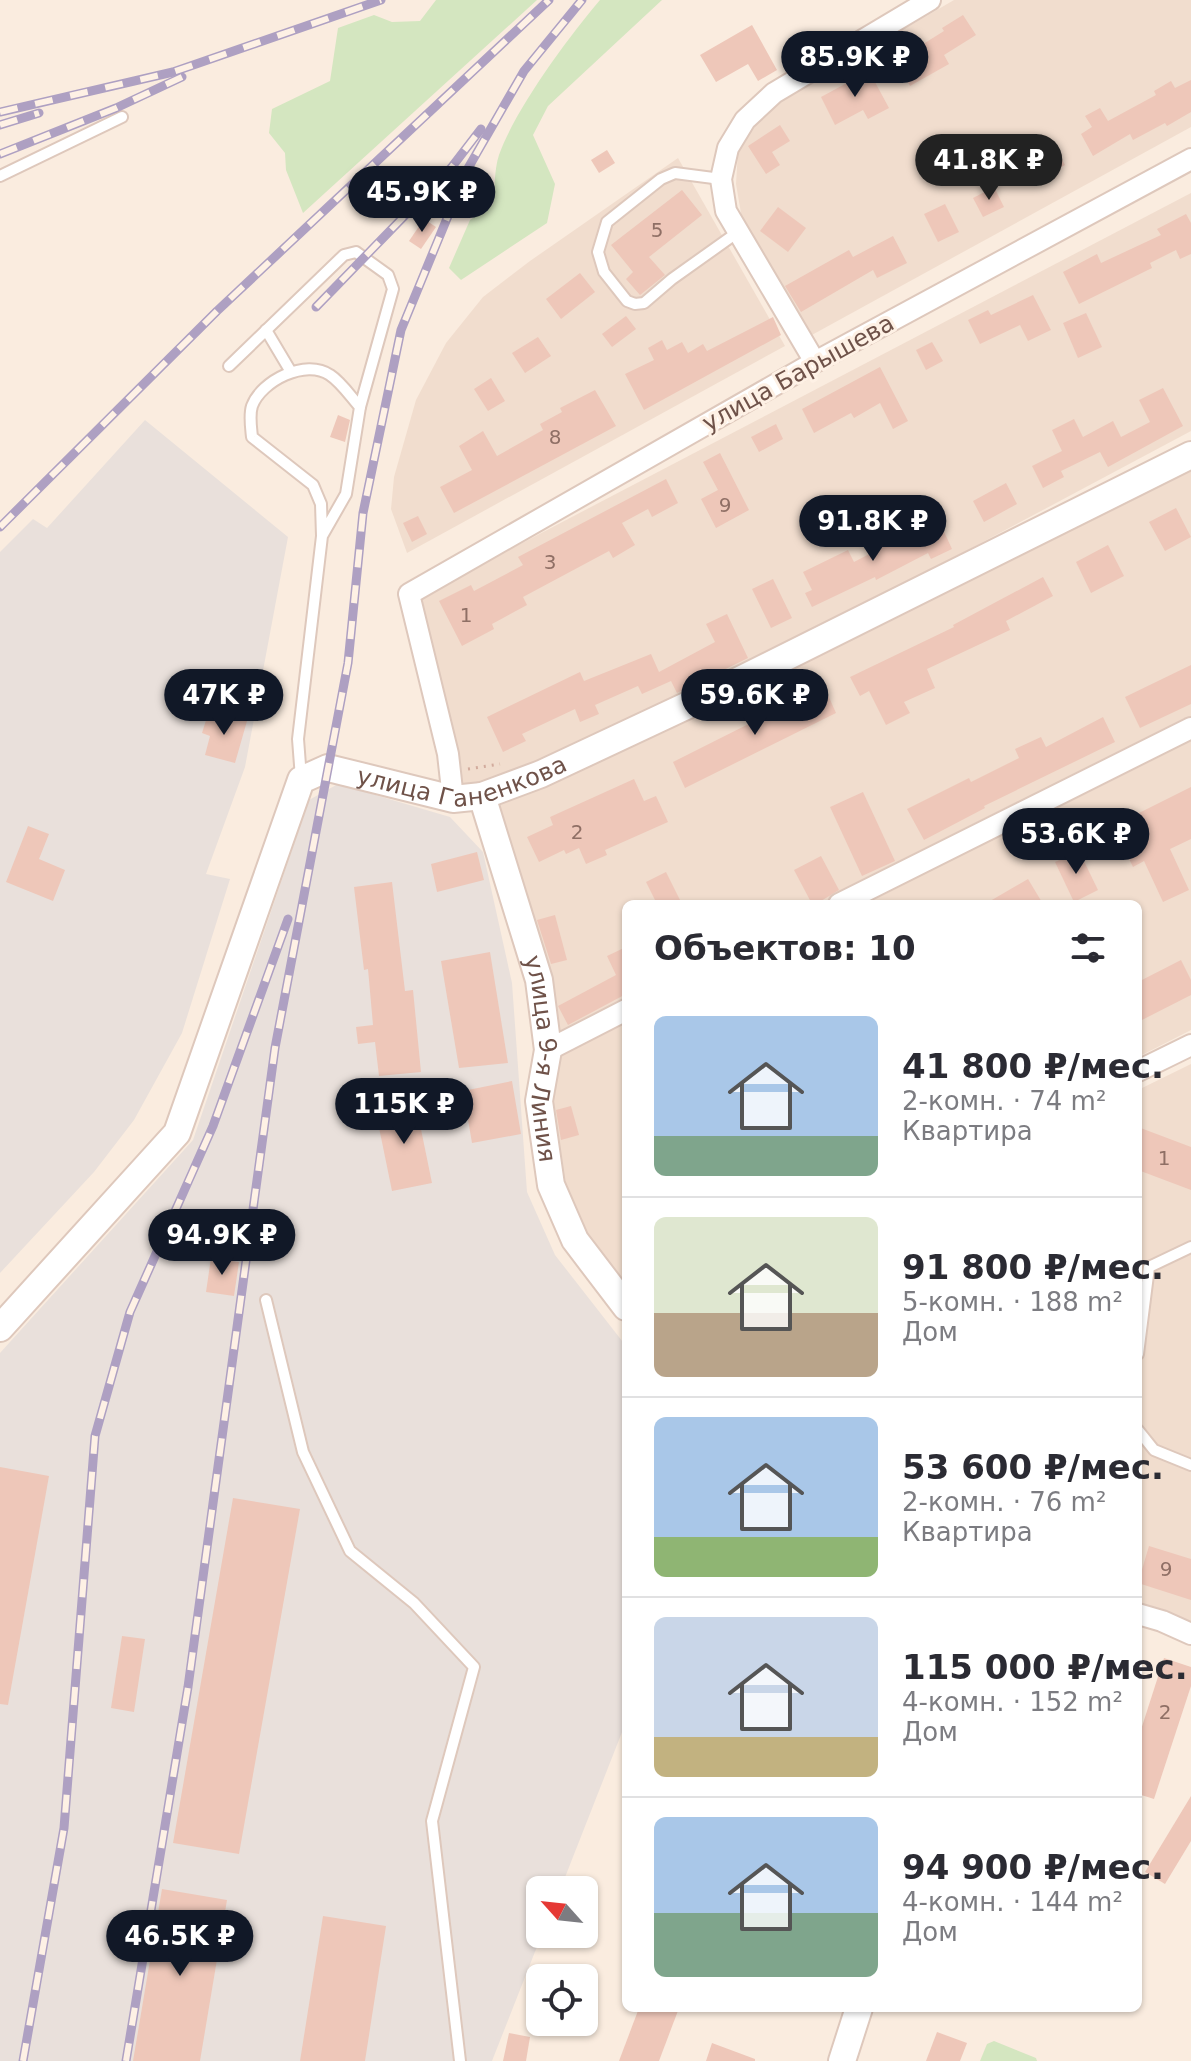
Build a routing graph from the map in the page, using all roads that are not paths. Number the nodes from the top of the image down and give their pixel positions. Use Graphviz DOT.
graph roads {
  1 [pos="930,0"];
  2 [pos="122,117"];
  3 [pos="1191,159"];
  4 [pos="0,176"];
  5 [pos="721,179"];
  6 [pos="738,232"];
  7 [pos="266,330"];
  8 [pos="815,362"];
  9 [pos="229,366"];
  10 [pos="291,372"];
  11 [pos="360,407"];
  12 [pos="1191,455"];
  13 [pos="322,536"];
  14 [pos="1191,728"];
  15 [pos="301,780"];
  16 [pos="482,796"];
  17 [pos="453,799"];
  18 [pos="847,900"];
  19 [pos="622,1012"];
  20 [pos="1191,1045"];
  21 [pos="548,1050"];
  22 [pos="1142,1069"];
  23 [pos="1191,1247"];
  24 [pos="1143,1270"];
  25 [pos="266,1300"];
  26 [pos="622,1302"];
  27 [pos="0,1328"];
  28 [pos="1142,1435"];
  29 [pos="1191,1465"];
  30 [pos="1142,1615"];
  31 [pos="1191,1634"];
  32 [pos="858,2012"];
  33 [pos="460,2061"];
  34 [pos="842,2061"];
  1 -- 5 [label="street"];
  2 -- 4 [label="lane"];
  3 -- 8 [label="street, улица Барышева"];
  5 -- 6 [label="street"];
  5 -- 6 [label="lane"];
  6 -- 8 [label="street"];
  7 -- 9 [label="lane"];
  7 -- 10 [label="lane"];
  7 -- 11 [label="lane"];
  8 -- 17 [label="street, улица Барышева"];
  10 -- 11 [label="lane"];
  10 -- 13 [label="lane"];
  11 -- 13 [label="lane"];
  12 -- 16 [label="street, улица Ганенкова"];
  13 -- 15 [label="lane"];
  14 -- 18 [label="street"];
  15 -- 17 [label="street, улица Ганенкова"];
  15 -- 27 [label="street"];
  16 -- 17 [label="street, улица Ганенкова"];
  16 -- 21 [label="street, улица 9-я Линия"];
  19 -- 21 [label="street"];
  20 -- 22 [label="street"];
  21 -- 26 [label="street, улица 9-я Линия"];
  23 -- 24 [label="lane"];
  25 -- 33 [label="lane"];
  28 -- 29 [label="lane"];
  30 -- 31 [label="street"];
  32 -- 34 [label="street"];
}
